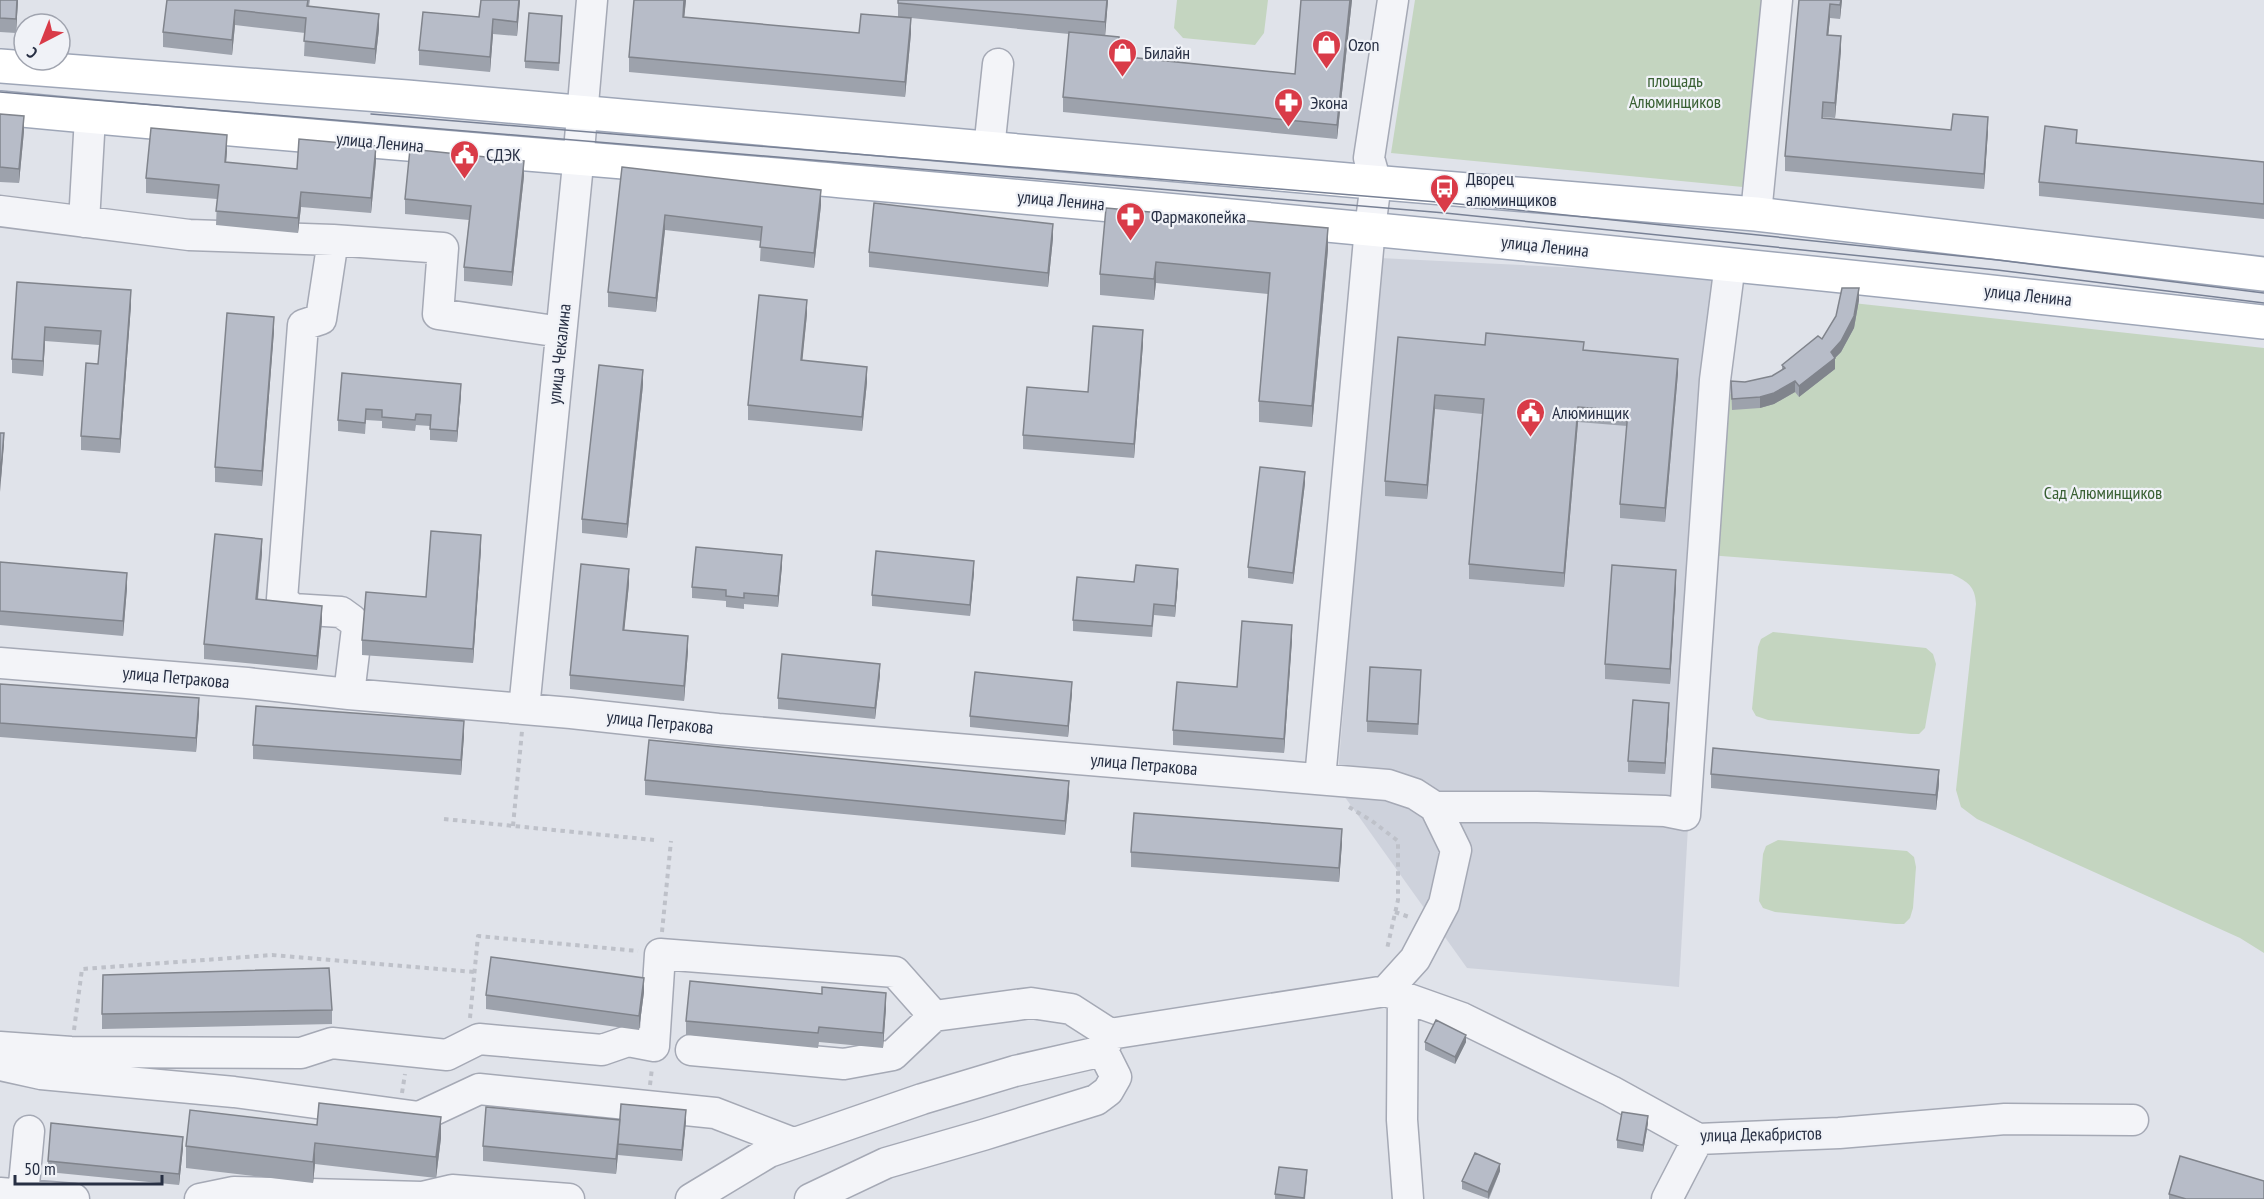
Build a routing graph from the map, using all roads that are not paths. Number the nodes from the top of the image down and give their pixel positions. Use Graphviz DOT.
graph roads {
  1 [pos="592,0"];
  2 [pos="1393,0"];
  3 [pos="1777,0"];
  4 [pos="998,64"];
  5 [pos="0,66"];
  6 [pos="0,108"];
  7 [pos="583,112"];
  8 [pos="90,117"];
  9 [pos="989,149"];
  10 [pos="578,159"];
  11 [pos="1376,183"];
  12 [pos="0,211"];
  13 [pos="1756,214"];
  14 [pos="84,222"];
  15 [pos="1370,228"];
  16 [pos="333,240"];
  17 [pos="1730,264"];
  18 [pos="2264,274"];
  19 [pos="2264,322"];
  20 [pos="561,332"];
  21 [pos="0,663"];
  22 [pos="349,694"];
  23 [pos="524,709"];
  24 [pos="1320,779"];
  25 [pos="1435,807"];
  26 [pos="1395,993"];
  27 [pos="934,1016"];
  28 [pos="1106,1043"];
  29 [pos="0,1047"];
  30 [pos="691,1050"];
  31 [pos="0,1065"];
  32 [pos="2133,1120"];
  33 [pos="29,1131"];
  34 [pos="1698,1139"];
  35 [pos="793,1143"];
  36 [pos="12,1194"];
  37 [pos="74,1199"];
  38 [pos="200,1199"];
  39 [pos="569,1199"];
  40 [pos="692,1199"];
  41 [pos="810,1199"];
  42 [pos="1408,1199"];
  43 [pos="1667,1199"];
  1 -- 7 [label="street, улица Чекалина"];
  2 -- 11 [label="street"];
  3 -- 13 [label="street"];
  4 -- 9 [label="street"];
  5 -- 7 [label="main road"];
  6 -- 8 [label="main road, улица Ленина"];
  7 -- 9 [label="main road"];
  7 -- 10 [label="street, улица Чекалина"];
  8 -- 10 [label="main road, улица Ленина"];
  8 -- 14 [label="street"];
  9 -- 11 [label="main road"];
  10 -- 15 [label="main road, улица Ленина"];
  10 -- 20 [label="street, улица Чекалина"];
  11 -- 13 [label="main road"];
  11 -- 15 [label="street"];
  12 -- 14 [label="street"];
  13 -- 18 [label="main road"];
  14 -- 16 [label="street"];
  15 -- 17 [label="main road, улица Ленина"];
  15 -- 24 [label="street"];
  16 -- 20 [label="street"];
  16 -- 22 [label="street"];
  17 -- 19 [label="main road, улица Ленина"];
  17 -- 25 [label="street"];
  20 -- 23 [label="street, улица Чекалина"];
  21 -- 22 [label="street, улица Петракова"];
  22 -- 23 [label="street, улица Петракова"];
  23 -- 24 [label="street, улица Петракова"];
  24 -- 25 [label="street, улица Петракова"];
  25 -- 26 [label="street"];
  26 -- 28 [label="street"];
  26 -- 34 [label="street, улица Декабристов"];
  26 -- 42 [label="street"];
  27 -- 28 [label="street"];
  27 -- 29 [label="street"];
  27 -- 30 [label="street"];
  28 -- 35 [label="street"];
  28 -- 41 [label="street"];
  31 -- 35 [label="street"];
  32 -- 34 [label="street, улица Декабристов"];
  33 -- 36 [label="street"];
  34 -- 43 [label="street"];
  35 -- 40 [label="street"];
  36 -- 37 [label="street"];
  38 -- 39 [label="street"];
}
